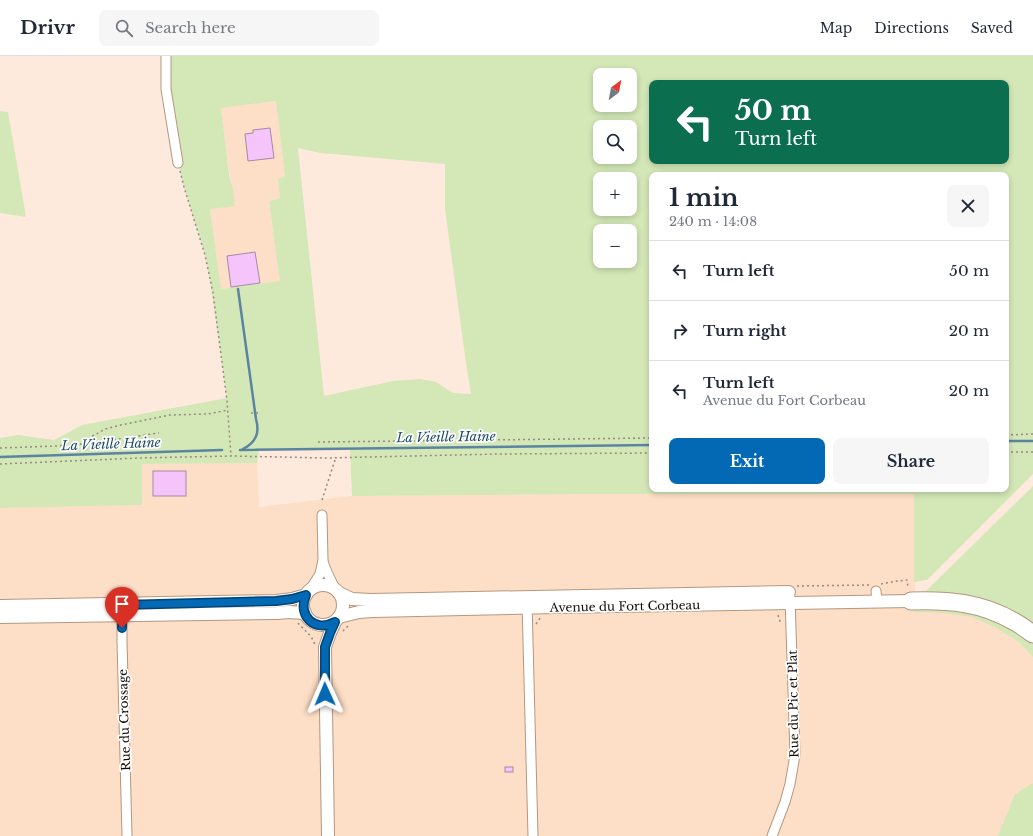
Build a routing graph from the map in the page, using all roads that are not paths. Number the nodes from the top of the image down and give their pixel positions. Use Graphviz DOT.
graph roads {
  1 [pos="166,56"];
  2 [pos="178,163"];
  3 [pos="322,515"];
  4 [pos="323,560"];
  5 [pos="337,591"];
  6 [pos="308,592"];
  7 [pos="790,598"];
  8 [pos="911,601"];
  9 [pos="527,602"];
  10 [pos="0,606"];
  11 [pos="122,610"];
  12 [pos="0,617"];
  13 [pos="309,618"];
  14 [pos="337,620"];
  15 [pos="1033,634"];
  16 [pos="325,647"];
  17 [pos="127,836"];
  18 [pos="328,836"];
  19 [pos="533,836"];
  20 [pos="772,836"];
  1 -- 2 [label="street"];
  3 -- 4 [label="street"];
  4 -- 5 [label="street"];
  4 -- 6 [label="street"];
  5 -- 6 [label="street"];
  5 -- 9 [label="street, Avenue du Fort Corbeau"];
  5 -- 14 [label="street"];
  6 -- 11 [label="street"];
  6 -- 13 [label="street"];
  7 -- 8 [label="street, Avenue du Fort Corbeau"];
  7 -- 9 [label="street, Avenue du Fort Corbeau"];
  7 -- 20 [label="street, Rue du Pic et Plat"];
  8 -- 15 [label="highway"];
  9 -- 14 [label="street, Avenue du Fort Corbeau"];
  9 -- 19 [label="street"];
  10 -- 11 [label="street"];
  11 -- 12 [label="street"];
  11 -- 13 [label="street"];
  11 -- 17 [label="street, Rue du Crossage"];
  13 -- 14 [label="street"];
  13 -- 16 [label="street"];
  14 -- 16 [label="street"];
  16 -- 18 [label="street"];
}
